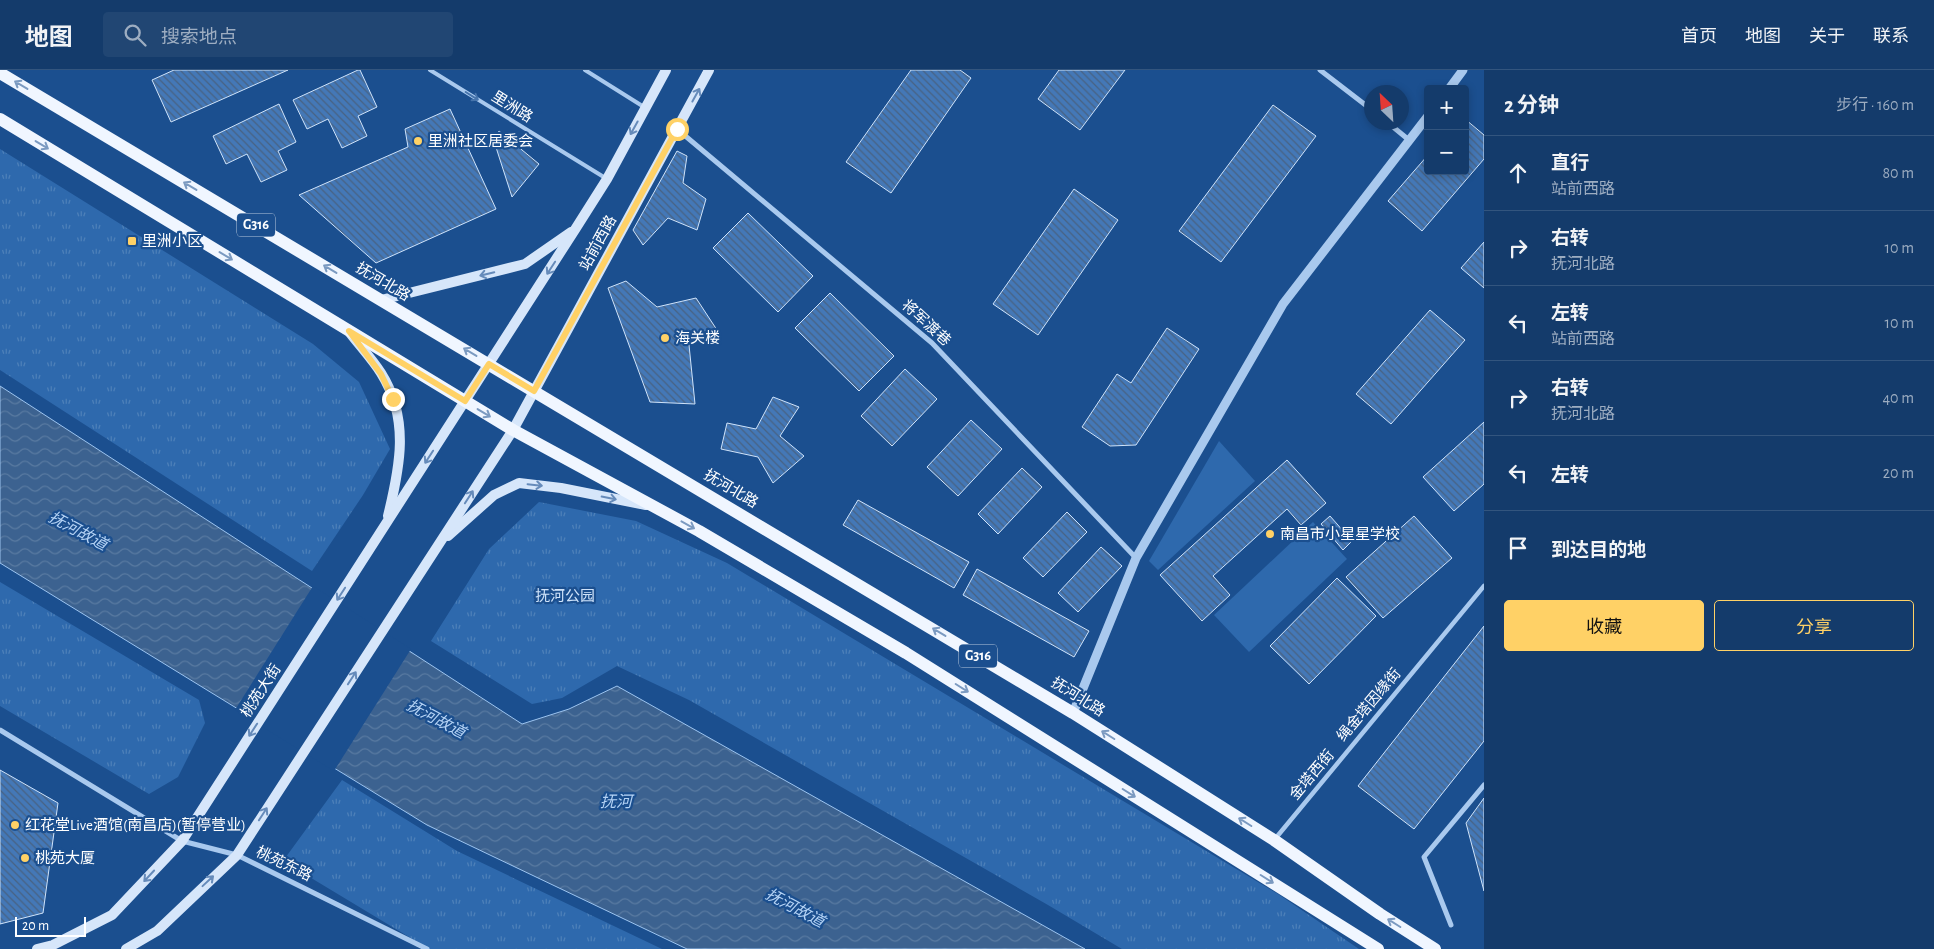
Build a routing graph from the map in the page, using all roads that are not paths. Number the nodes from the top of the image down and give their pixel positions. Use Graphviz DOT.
graph roads {
  1 [pos="430,70"];
  2 [pos="584,70"];
  3 [pos="666,70"];
  4 [pos="709,70"];
  5 [pos="1320,70"];
  6 [pos="1463,70"];
  7 [pos="0,73"];
  8 [pos="1451,85"];
  9 [pos="1364,104"];
  10 [pos="646,108"];
  11 [pos="0,119"];
  12 [pos="1424,121"];
  13 [pos="677,129"];
  14 [pos="1397,130"];
  15 [pos="1409,140"];
  16 [pos="607,179"];
  17 [pos="576,228"];
  18 [pos="381,300"];
  19 [pos="349,331"];
  20 [pos="489,364"];
  21 [pos="534,391"];
  22 [pos="465,401"];
  23 [pos="513,430"];
  24 [pos="657,508"];
  25 [pos="386,524"];
  26 [pos="438,545"];
  27 [pos="1136,558"];
  28 [pos="1484,587"];
  29 [pos="1074,713"];
  30 [pos="0,730"];
  31 [pos="1484,785"];
  32 [pos="1274,840"];
  33 [pos="182,841"];
  34 [pos="236,855"];
  35 [pos="1451,925"];
  36 [pos="37,949"];
  37 [pos="126,949"];
  38 [pos="427,949"];
  39 [pos="1378,949"];
  40 [pos="1435,949"];
  1 -- 16 [label="lane, 里洲路, one-way"];
  2 -- 10 [label="lane"];
  3 -- 10 [label="main road, 站前西路"];
  13 -- 4 [label="main road, 站前西路, one-way"];
  5 -- 9 [label="street"];
  6 -- 8 [label="street"];
  18 -- 7 [label="main road, 抚河北路 / G316, one-way"];
  10 -- 16 [label="main road, 站前西路, one-way"];
  11 -- 19 [label="main road, G316, one-way"];
  12 -- 15 [label="street"];
  13 -- 21 [label="main road, 站前西路"];
  13 -- 27 [label="street, 将军渡巷"];
  14 -- 15 [label="street"];
  15 -- 27 [label="street"];
  16 -- 17 [label="main road, 站前西路"];
  17 -- 18 [label="main road, one-way"];
  17 -- 20 [label="main road, 站前西路, one-way"];
  20 -- 18 [label="main road, 抚河北路 / G316, one-way"];
  19 -- 22 [label="main road, G316"];
  19 -- 25 [label="main road"];
  20 -- 21 [label="main road, 抚河北路 / G316"];
  20 -- 22 [label="main road, 站前西路"];
  21 -- 23 [label="main road, 站前西路"];
  29 -- 21 [label="main road, 抚河北路 / G316, one-way"];
  22 -- 23 [label="main road, G316, one-way"];
  22 -- 25 [label="main road, 桃苑大街, one-way"];
  23 -- 24 [label="main road, G316"];
  26 -- 23 [label="main road, one-way"];
  26 -- 24 [label="main road, one-way"];
  24 -- 39 [label="main road, G316, one-way"];
  25 -- 33 [label="main road, 桃苑大街, one-way"];
  34 -- 26 [label="main road, one-way"];
  27 -- 29 [label="street"];
  28 -- 32 [label="street, 金塔西街"];
  32 -- 29 [label="main road, 抚河北路 / G316, one-way"];
  30 -- 33 [label="street, 桃苑东路"];
  31 -- 35 [label="street"];
  40 -- 32 [label="main road, 抚河北路 / G316, one-way"];
  33 -- 34 [label="street, 桃苑东路"];
  33 -- 36 [label="main road, 桃苑大街, one-way"];
  37 -- 34 [label="main road, one-way"];
  34 -- 38 [label="street, 桃苑东路"];
}
